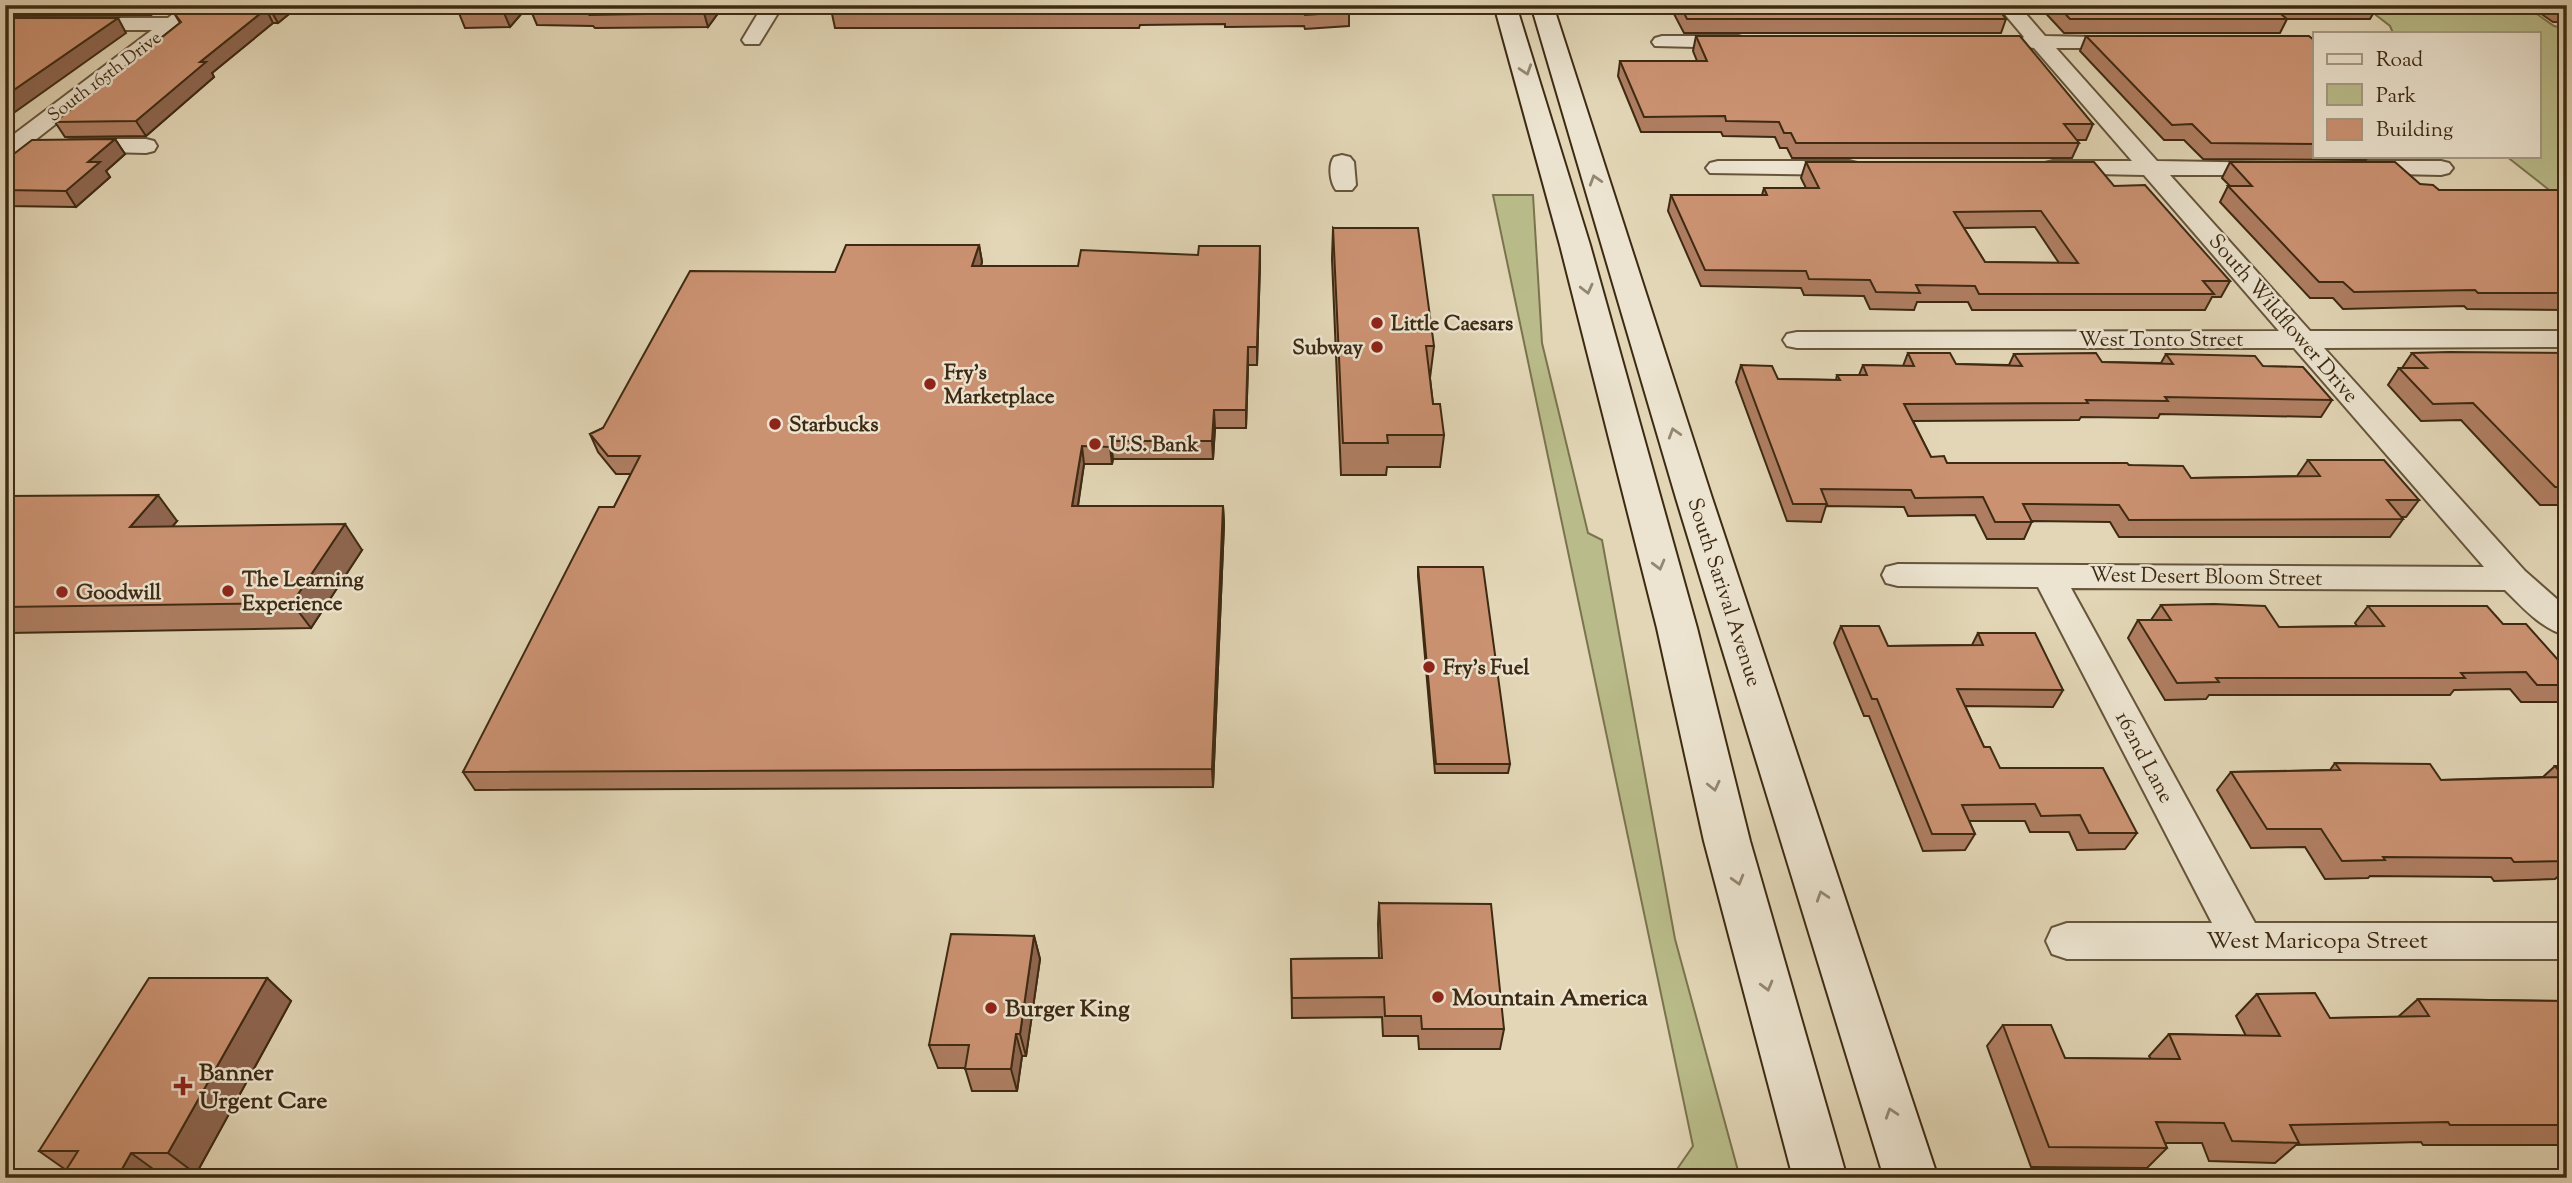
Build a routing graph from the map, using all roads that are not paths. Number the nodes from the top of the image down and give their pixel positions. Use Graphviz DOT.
graph roads {
  1 [pos="197,5"];
  2 [pos="773,5"];
  3 [pos="1505,5"];
  4 [pos="1542,5"];
  5 [pos="2007,5"];
  6 [pos="5,24"];
  7 [pos="171,24"];
  8 [pos="752,40"];
  9 [pos="1662,42"];
  10 [pos="1758,42"];
  11 [pos="2003,42"];
  12 [pos="2039,42"];
  13 [pos="2153,42"];
  14 [pos="146,146"];
  15 [pos="8,147"];
  16 [pos="1718,168"];
  17 [pos="1872,168"];
  18 [pos="2025,168"];
  19 [pos="2151,168"];
  20 [pos="2294,168"];
  21 [pos="2334,168"];
  22 [pos="2441,168"];
  23 [pos="1576,245"];
  24 [pos="1615,245"];
  25 [pos="2302,339"];
  26 [pos="2567,339"];
  27 [pos="1797,340"];
  28 [pos="1694,498"];
  29 [pos="1641,499"];
  30 [pos="2047,574"];
  31 [pos="1898,575"];
  32 [pos="2513,579"];
  33 [pos="2567,624"];
  34 [pos="2242,939"];
  35 [pos="2067,941"];
  36 [pos="2567,941"];
  37 [pos="1820,1178"];
  38 [pos="1911,1178"];
  1 -- 7 [label="street, South 165th Drive"];
  2 -- 8 [label="street"];
  3 -- 23 [label="main road, one-way"];
  24 -- 4 [label="main road, South Sarival Avenue, one-way"];
  5 -- 12 [label="street, South Wildflower Drive"];
  6 -- 7 [label="street"];
  7 -- 15 [label="street, South 165th Drive"];
  9 -- 10 [label="street"];
  11 -- 12 [label="street"];
  12 -- 13 [label="street"];
  12 -- 19 [label="street, South Wildflower Drive"];
  14 -- 15 [label="street"];
  16 -- 17 [label="street"];
  18 -- 19 [label="street"];
  19 -- 20 [label="street"];
  19 -- 25 [label="street, South Wildflower Drive"];
  21 -- 22 [label="street"];
  23 -- 24 [label="main road"];
  23 -- 29 [label="main road, one-way"];
  28 -- 24 [label="main road, South Sarival Avenue, one-way"];
  25 -- 26 [label="street, West Tonto Street"];
  25 -- 27 [label="street, West Tonto Street"];
  25 -- 32 [label="street, South Wildflower Drive"];
  28 -- 29 [label="main road"];
  38 -- 28 [label="main road, South Sarival Avenue, one-way"];
  29 -- 37 [label="main road, one-way"];
  30 -- 31 [label="street, West Desert Bloom Street"];
  30 -- 32 [label="street, West Desert Bloom Street"];
  30 -- 34 [label="street, 162nd Lane"];
  32 -- 33 [label="street, South Wildflower Drive"];
  34 -- 35 [label="street, West Maricopa Street"];
  34 -- 36 [label="street, West Maricopa Street"];
}
